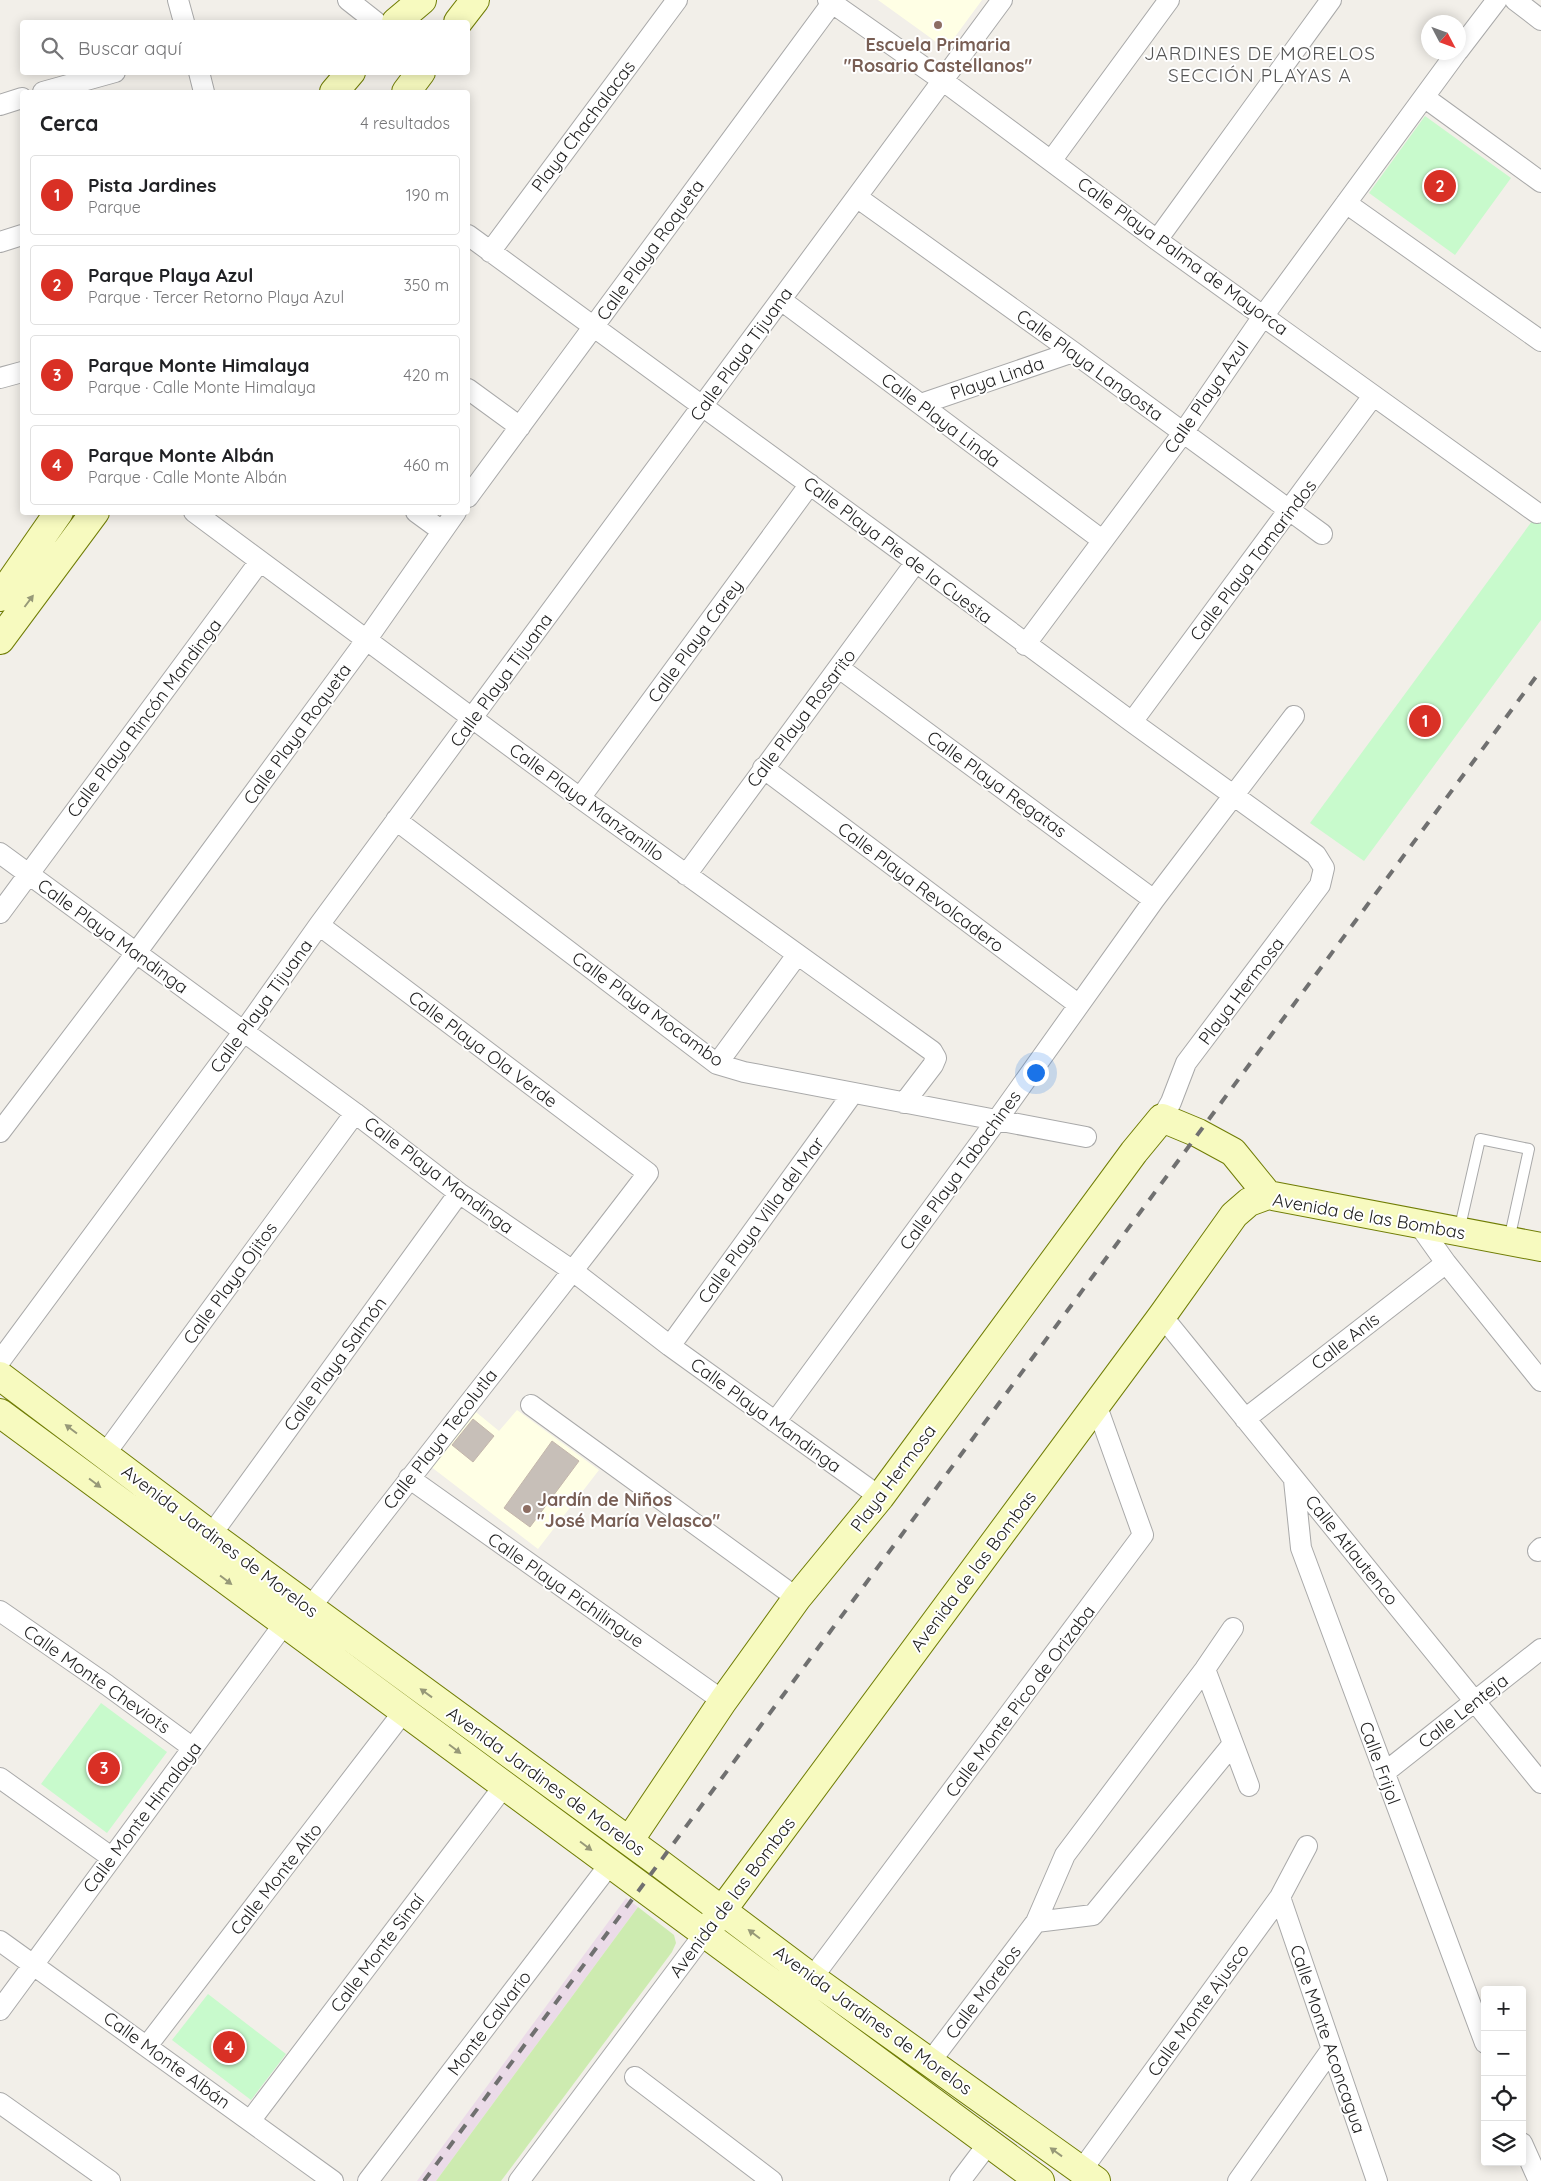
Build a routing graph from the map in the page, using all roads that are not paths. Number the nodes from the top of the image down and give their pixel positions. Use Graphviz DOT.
graph roads {
  1 [pos="178,0"];
  2 [pos="348,0"];
  3 [pos="422,0"];
  4 [pos="475,0"];
  5 [pos="676,0"];
  6 [pos="1002,0"];
  7 [pos="1169,0"];
  8 [pos="1331,0"];
  9 [pos="1496,0"];
  10 [pos="1515,0"];
  11 [pos="830,2"];
  12 [pos="183,20"];
  13 [pos="373,20"];
  14 [pos="398,20"];
  15 [pos="460,20"];
  16 [pos="1541,20"];
  17 [pos="1466,41"];
  18 [pos="1452,60"];
  19 [pos="104,75"];
  20 [pos="200,75"];
  21 [pos="419,75"];
  22 [pos="942,80"];
  23 [pos="50,90"];
  24 [pos="204,90"];
  25 [pos="408,90"];
  26 [pos="1424,96"];
  27 [pos="20,99"];
  28 [pos="0,104"];
  29 [pos="1051,161"];
  30 [pos="1541,182"];
  31 [pos="858,198"];
  32 [pos="1346,203"];
  33 [pos="20,236"];
  34 [pos="470,237"];
  35 [pos="1157,240"];
  36 [pos="0,242"];
  37 [pos="490,252"];
  38 [pos="781,300"];
  39 [pos="1264,315"];
  40 [pos="593,327"];
  41 [pos="1541,341"];
  42 [pos="1074,352"];
  43 [pos="20,373"];
  44 [pos="0,378"];
  45 [pos="470,390"];
  46 [pos="1373,396"];
  47 [pos="921,404"];
  48 [pos="702,406"];
  49 [pos="520,427"];
  50 [pos="1183,432"];
  51 [pos="810,484"];
  52 [pos="470,494"];
  53 [pos="1290,510"];
  54 [pos="1537,513"];
  55 [pos="57,515"];
  56 [pos="93,515"];
  57 [pos="198,515"];
  58 [pos="420,515"];
  59 [pos="454,515"];
  60 [pos="442,531"];
  61 [pos="1322,534"];
  62 [pos="1102,540"];
  63 [pos="260,561"];
  64 [pos="916,562"];
  65 [pos="0,597"];
  66 [pos="367,639"];
  67 [pos="0,640"];
  68 [pos="1025,645"];
  69 [pos="839,668"];
  70 [pos="1294,716"];
  71 [pos="473,718"];
  72 [pos="1132,722"];
  73 [pos="763,768"];
  74 [pos="1234,797"];
  75 [pos="580,798"];
  76 [pos="396,820"];
  77 [pos="0,853"];
  78 [pos="1324,868"];
  79 [pos="28,874"];
  80 [pos="686,875"];
  81 [pos="1154,900"];
  82 [pos="0,913"];
  83 [pos="319,925"];
  84 [pos="136,953"];
  85 [pos="797,955"];
  86 [pos="1079,1005"];
  87 [pos="244,1031"];
  88 [pos="717,1064"];
  89 [pos="853,1093"];
  90 [pos="904,1103"];
  91 [pos="355,1113"];
  92 [pos="1162,1118"];
  93 [pos="997,1120"];
  94 [pos="0,1132"];
  95 [pos="1086,1136"];
  96 [pos="648,1173"];
  97 [pos="459,1193"];
  98 [pos="1268,1195"];
  99 [pos="1419,1225"];
  100 [pos="1459,1232"];
  101 [pos="1509,1241"];
  102 [pos="1541,1247"];
  103 [pos="1446,1263"];
  104 [pos="573,1271"];
  105 [pos="1162,1316"];
  106 [pos="670,1346"];
  107 [pos="0,1361"];
  108 [pos="0,1376"];
  109 [pos="1541,1380"];
  110 [pos="1096,1404"];
  111 [pos="531,1405"];
  112 [pos="0,1413"];
  113 [pos="1245,1419"];
  114 [pos="775,1422"];
  115 [pos="105,1454"];
  116 [pos="409,1478"];
  117 [pos="1294,1480"];
  118 [pos="880,1497"];
  119 [pos="211,1535"];
  120 [pos="797,1598"];
  121 [pos="310,1608"];
  122 [pos="0,1611"];
  123 [pos="284,1624"];
  124 [pos="1233,1628"];
  125 [pos="362,1646"];
  126 [pos="1541,1649"];
  127 [pos="344,1669"];
  128 [pos="1205,1669"];
  129 [pos="723,1701"];
  130 [pos="1475,1702"];
  131 [pos="404,1711"];
  132 [pos="1232,1745"];
  133 [pos="193,1748"];
  134 [pos="1384,1773"];
  135 [pos="0,1778"];
  136 [pos="1541,1783"];
  137 [pos="504,1786"];
  138 [pos="1249,1786"];
  139 [pos="629,1841"];
  140 [pos="1307,1846"];
  141 [pos="111,1857"];
  142 [pos="610,1864"];
  143 [pos="1280,1897"];
  144 [pos="722,1910"];
  145 [pos="1036,1922"];
  146 [pos="705,1933"];
  147 [pos="0,1941"];
  148 [pos="33,1965"];
  149 [pos="812,1978"];
  150 [pos="0,2010"];
  151 [pos="1481,2032"];
  152 [pos="147,2046"];
  153 [pos="1331,2050"];
  154 [pos="930,2062"];
  155 [pos="634,2077"];
  156 [pos="0,2103"];
  157 [pos="250,2121"];
  158 [pos="988,2144"];
  159 [pos="1526,2152"];
  160 [pos="1088,2176"];
  161 [pos="110,2181"];
  162 [pos="333,2181"];
  163 [pos="368,2181"];
  164 [pos="519,2181"];
  165 [pos="772,2181"];
  166 [pos="960,2181"];
  167 [pos="1040,2181"];
  168 [pos="1238,2181"];
  169 [pos="1377,2181"];
  170 [pos="1539,2181"];
  1 -- 12 [label="street"];
  2 -- 13 [label="street"];
  3 -- 14 [label="main road"];
  4 -- 15 [label="main road"];
  5 -- 37 [label="street, Playa Chachalacas"];
  6 -- 22 [label="street, Calle Playa Tijuana"];
  7 -- 29 [label="street"];
  8 -- 35 [label="street"];
  9 -- 17 [label="street, Calle Playa Azul"];
  10 -- 16 [label="street"];
  11 -- 22 [label="street, Calle Playa Palma de Mayorca"];
  11 -- 40 [label="street, Calle Playa Roqueta"];
  18 -- 26 [label="street, Calle Playa Azul"];
  19 -- 23 [label="street"];
  20 -- 24 [label="street"];
  21 -- 25 [label="main road"];
  22 -- 29 [label="street, Calle Playa Palma de Mayorca"];
  22 -- 31 [label="street, Calle Playa Tijuana"];
  26 -- 30 [label="street"];
  26 -- 32 [label="street, Calle Playa Azul"];
  27 -- 28 [label="street"];
  29 -- 35 [label="street, Calle Playa Palma de Mayorca"];
  31 -- 38 [label="street, Calle Playa Tijuana"];
  31 -- 42 [label="street, Calle Playa Langosta"];
  32 -- 39 [label="street, Calle Playa Azul"];
  32 -- 41 [label="street"];
  33 -- 36 [label="street"];
  34 -- 37 [label="street, Calle Playa Pie de la Cuesta"];
  35 -- 39 [label="street, Calle Playa Palma de Mayorca"];
  37 -- 40 [label="street, Calle Playa Pie de la Cuesta"];
  38 -- 47 [label="street, Calle Playa Linda"];
  38 -- 48 [label="street, Calle Playa Tijuana"];
  39 -- 46 [label="street, Calle Playa Palma de Mayorca"];
  39 -- 50 [label="street, Calle Playa Azul"];
  40 -- 48 [label="street, Calle Playa Pie de la Cuesta"];
  40 -- 49 [label="street, Calle Playa Roqueta"];
  42 -- 47 [label="street, Playa Linda"];
  42 -- 50 [label="street, Calle Playa Langosta"];
  43 -- 44 [label="street"];
  45 -- 49 [label="street"];
  46 -- 53 [label="street, Calle Playa Tamarindos"];
  46 -- 54 [label="street, Calle Playa Palma de Mayorca"];
  47 -- 62 [label="street, Calle Playa Linda"];
  48 -- 51 [label="street, Calle Playa Pie de la Cuesta"];
  48 -- 71 [label="street, Calle Playa Tijuana"];
  49 -- 52 [label="street, Calle Playa Roqueta"];
  50 -- 53 [label="street, Calle Playa Langosta"];
  50 -- 62 [label="street, Calle Playa Azul"];
  51 -- 64 [label="street, Calle Playa Pie de la Cuesta"];
  51 -- 75 [label="street, Calle Playa Carey"];
  53 -- 61 [label="street, Calle Playa Langosta"];
  53 -- 72 [label="street, Calle Playa Tamarindos"];
  55 -- 65 [label="main road"];
  67 -- 56 [label="main road, one-way"];
  57 -- 63 [label="street, Calle Playa Manzanillo"];
  58 -- 60 [label="street"];
  59 -- 60 [label="street, Calle Playa Roqueta"];
  60 -- 66 [label="street, Calle Playa Roqueta"];
  62 -- 68 [label="street, Calle Playa Azul"];
  63 -- 66 [label="street, Calle Playa Manzanillo"];
  63 -- 79 [label="street, Calle Playa Rincón Mandinga"];
  64 -- 68 [label="street, Calle Playa Pie de la Cuesta"];
  64 -- 69 [label="street, Calle Playa Rosarito"];
  66 -- 71 [label="street, Calle Playa Manzanillo"];
  66 -- 84 [label="street, Calle Playa Roqueta"];
  68 -- 72 [label="street, Calle Playa Pie de la Cuesta"];
  69 -- 73 [label="street, Calle Playa Rosarito"];
  69 -- 81 [label="street, Calle Playa Regatas"];
  70 -- 74 [label="street, Calle Playa Tabachines"];
  71 -- 75 [label="street, Calle Playa Manzanillo"];
  71 -- 76 [label="street, Calle Playa Tijuana"];
  72 -- 74 [label="street, Calle Playa Pie de la Cuesta"];
  73 -- 80 [label="street, Calle Playa Rosarito"];
  73 -- 86 [label="street, Calle Playa Revolcadero"];
  74 -- 78 [label="street, Calle Playa Pie de la Cuesta"];
  74 -- 81 [label="street, Calle Playa Tabachines"];
  75 -- 80 [label="street, Calle Playa Manzanillo"];
  76 -- 83 [label="street, Calle Playa Tijuana"];
  76 -- 88 [label="street, Calle Playa Mocambo"];
  77 -- 79 [label="street, Calle Playa Mandinga"];
  78 -- 92 [label="street, Playa Hermosa"];
  79 -- 82 [label="street, Calle Playa Rincón Mandinga"];
  79 -- 84 [label="street, Calle Playa Mandinga"];
  80 -- 85 [label="street, Calle Playa Manzanillo"];
  81 -- 86 [label="street, Calle Playa Tabachines"];
  83 -- 87 [label="street, Calle Playa Tijuana"];
  83 -- 96 [label="street, Calle Playa Ola Verde"];
  84 -- 87 [label="street, Calle Playa Mandinga"];
  84 -- 94 [label="street, Calle Playa Roqueta"];
  85 -- 88 [label="street"];
  85 -- 90 [label="street, Calle Playa Manzanillo"];
  86 -- 93 [label="street, Calle Playa Tabachines"];
  87 -- 91 [label="street, Calle Playa Mandinga"];
  87 -- 107 [label="street, Calle Playa Tijuana"];
  88 -- 89 [label="street, Calle Playa Mocambo"];
  89 -- 90 [label="street, Calle Playa Mocambo"];
  89 -- 106 [label="street, Calle Playa Villa del Mar"];
  90 -- 93 [label="street, Calle Playa Mocambo"];
  91 -- 97 [label="street, Calle Playa Mandinga"];
  91 -- 115 [label="street, Calle Playa Ojitos"];
  92 -- 98 [label="main road"];
  92 -- 118 [label="main road, Playa Hermosa"];
  93 -- 95 [label="street, Calle Playa Mocambo"];
  93 -- 114 [label="street, Calle Playa Tabachines"];
  96 -- 104 [label="street, Calle Playa Tecolutla"];
  97 -- 104 [label="street, Calle Playa Mandinga"];
  97 -- 119 [label="street, Calle Playa Salmón"];
  98 -- 99 [label="main road, Avenida de las Bombas"];
  98 -- 105 [label="main road, Avenida de las Bombas"];
  99 -- 100 [label="main road, Avenida de las Bombas"];
  99 -- 103 [label="street"];
  100 -- 101 [label="main road, Avenida de las Bombas"];
  100 -- 101 [label="lane"];
  101 -- 102 [label="main road, Avenida de las Bombas"];
  103 -- 109 [label="street"];
  103 -- 113 [label="street, Calle Anís"];
  104 -- 106 [label="street, Calle Playa Mandinga"];
  104 -- 116 [label="street, Calle Playa Tecolutla"];
  105 -- 110 [label="main road, Avenida de las Bombas"];
  105 -- 113 [label="street, Calle Atlautenco"];
  106 -- 114 [label="street, Calle Playa Mandinga"];
  115 -- 108 [label="main road, Avenida Jardines de Morelos, one-way"];
  110 -- 144 [label="main road, Avenida de las Bombas"];
  110 -- 149 [label="street, Calle Monte Pico de Orizaba"];
  111 -- 120 [label="street"];
  112 -- 123 [label="main road, Avenida Jardines de Morelos, one-way"];
  113 -- 117 [label="street, Calle Atlautenco"];
  114 -- 118 [label="street, Calle Playa Mandinga"];
  115 -- 119 [label="main road, Avenida Jardines de Morelos"];
  116 -- 121 [label="street, Calle Playa Tecolutla"];
  116 -- 129 [label="street, Calle Playa Pichilingue"];
  117 -- 130 [label="street, Calle Atlautenco"];
  117 -- 134 [label="street, Calle Frijol"];
  118 -- 120 [label="main road, Playa Hermosa"];
  119 -- 121 [label="main road, Avenida Jardines de Morelos"];
  120 -- 129 [label="main road, Playa Hermosa"];
  121 -- 125 [label="main road, Avenida Jardines de Morelos"];
  122 -- 133 [label="street, Calle Monte Cheviots"];
  123 -- 127 [label="main road, Avenida Jardines de Morelos"];
  123 -- 133 [label="street, Calle Monte Himalaya"];
  124 -- 128 [label="street, Calle Morelos"];
  125 -- 127 [label="main road"];
  139 -- 125 [label="main road, Avenida Jardines de Morelos, one-way"];
  126 -- 130 [label="street, Calle Lenteja"];
  127 -- 131 [label="main road, Avenida Jardines de Morelos"];
  128 -- 132 [label="street"];
  128 -- 145 [label="street, Calle Morelos"];
  129 -- 139 [label="main road, Playa Hermosa"];
  130 -- 134 [label="street, Calle Lenteja"];
  130 -- 136 [label="street, Calle Atlautenco"];
  131 -- 137 [label="main road, Avenida Jardines de Morelos, one-way"];
  131 -- 152 [label="street, Calle Monte Alto"];
  132 -- 138 [label="street"];
  132 -- 145 [label="street"];
  133 -- 141 [label="street, Calle Monte Himalaya"];
  134 -- 151 [label="street, Calle Frijol"];
  135 -- 141 [label="street"];
  137 -- 142 [label="main road, Avenida Jardines de Morelos, one-way"];
  137 -- 157 [label="street, Calle Monte Sinaí"];
  139 -- 144 [label="main road, Avenida Jardines de Morelos"];
  140 -- 143 [label="street, Calle Monte Ajusco"];
  141 -- 148 [label="street, Calle Monte Himalaya"];
  142 -- 146 [label="main road, Avenida Jardines de Morelos"];
  142 -- 163 [label="street, Monte Calvario"];
  143 -- 153 [label="street, Calle Monte Aconcagua"];
  143 -- 160 [label="street, Calle Monte Ajusco"];
  144 -- 146 [label="main road, Avenida de las Bombas"];
  149 -- 144 [label="main road, Avenida Jardines de Morelos, one-way"];
  145 -- 154 [label="street, Calle Morelos"];
  146 -- 158 [label="main road, Avenida Jardines de Morelos"];
  146 -- 164 [label="street, Avenida de las Bombas"];
  147 -- 148 [label="street, Calle Monte Albán"];
  148 -- 150 [label="street, Calle Monte Himalaya"];
  148 -- 152 [label="street, Calle Monte Albán"];
  149 -- 154 [label="main road, Avenida Jardines de Morelos"];
  152 -- 157 [label="street, Calle Monte Albán"];
  153 -- 168 [label="street"];
  153 -- 169 [label="street, Calle Monte Aconcagua"];
  160 -- 154 [label="main road, Avenida Jardines de Morelos, one-way"];
  155 -- 165 [label="street"];
  156 -- 161 [label="street"];
  157 -- 162 [label="street, Calle Monte Albán"];
  158 -- 166 [label="street"];
  158 -- 167 [label="main road, Avenida Jardines de Morelos"];
  159 -- 170 [label="street"];
}
